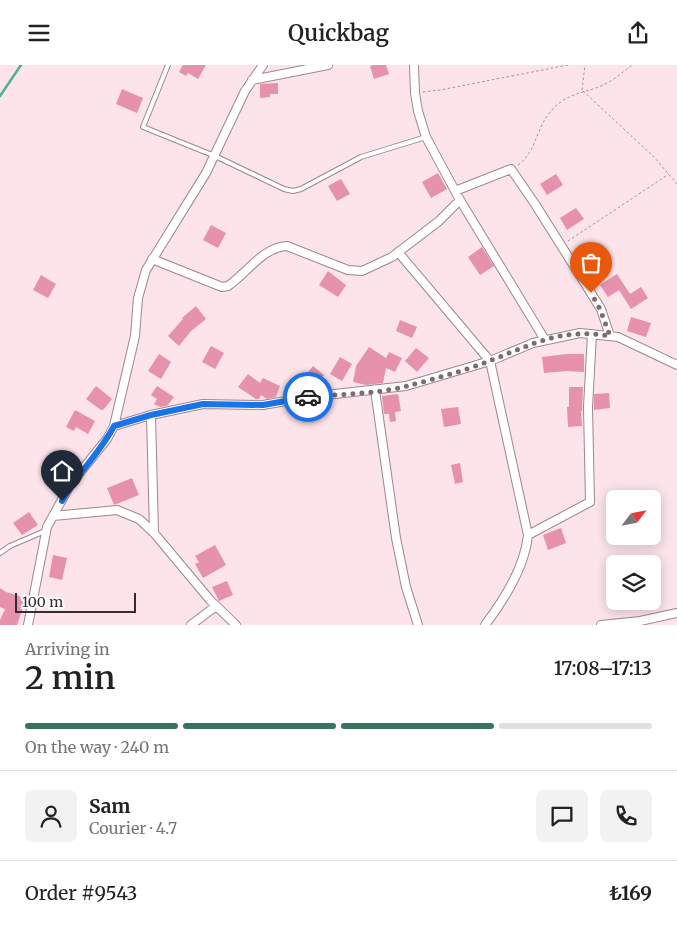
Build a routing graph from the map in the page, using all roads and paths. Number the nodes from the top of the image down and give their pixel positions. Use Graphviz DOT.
graph roads {
  1 [pos="168,65"];
  2 [pos="263,65"];
  3 [pos="328,65"];
  4 [pos="414,65"];
  5 [pos="568,65"];
  6 [pos="584,65"];
  7 [pos="632,65"];
  8 [pos="252,79"];
  9 [pos="582,91"];
  10 [pos="415,93"];
  11 [pos="426,137"];
  12 [pos="215,156"];
  13 [pos="511,169"];
  14 [pos="669,173"];
  15 [pos="677,185"];
  16 [pos="455,191"];
  17 [pos="460,200"];
  18 [pos="561,245"];
  19 [pos="398,252"];
  20 [pos="152,259"];
  21 [pos="592,334"];
  22 [pos="610,336"];
  23 [pos="545,340"];
  24 [pos="675,360"];
  25 [pos="490,361"];
  26 [pos="376,390"];
  27 [pos="151,415"];
  28 [pos="114,426"];
  29 [pos="53,516"];
  30 [pos="46,530"];
  31 [pos="154,533"];
  32 [pos="528,535"];
  33 [pos="0,553"];
  34 [pos="216,606"];
  35 [pos="677,613"];
  36 [pos="28,625"];
  37 [pos="191,625"];
  38 [pos="236,625"];
  39 [pos="418,625"];
  40 [pos="485,625"];
  41 [pos="601,625"];
  1 -- 12 [label="lane"];
  2 -- 8 [label="street"];
  3 -- 8 [label="street"];
  4 -- 10 [label="street"];
  5 -- 10 [label="path"];
  6 -- 9 [label="path"];
  7 -- 9 [label="path"];
  8 -- 12 [label="street"];
  9 -- 13 [label="path"];
  9 -- 14 [label="path"];
  10 -- 11 [label="street"];
  11 -- 12 [label="lane"];
  11 -- 16 [label="street"];
  12 -- 20 [label="street"];
  13 -- 16 [label="street"];
  13 -- 18 [label="street"];
  14 -- 15 [label="path"];
  14 -- 18 [label="path"];
  16 -- 17 [label="street"];
  17 -- 19 [label="street"];
  17 -- 23 [label="street"];
  18 -- 22 [label="street"];
  19 -- 20 [label="street"];
  19 -- 25 [label="street"];
  20 -- 28 [label="street"];
  21 -- 22 [label="street"];
  21 -- 23 [label="street"];
  21 -- 32 [label="street"];
  22 -- 24 [label="street"];
  23 -- 25 [label="street"];
  25 -- 26 [label="street"];
  25 -- 32 [label="street"];
  26 -- 27 [label="street"];
  26 -- 39 [label="street"];
  27 -- 28 [label="street"];
  27 -- 31 [label="street"];
  28 -- 29 [label="street"];
  29 -- 30 [label="street"];
  29 -- 31 [label="street"];
  30 -- 33 [label="lane"];
  30 -- 36 [label="street"];
  31 -- 34 [label="street"];
  32 -- 40 [label="street"];
  34 -- 37 [label="street"];
  34 -- 38 [label="street"];
  35 -- 41 [label="street"];
}
